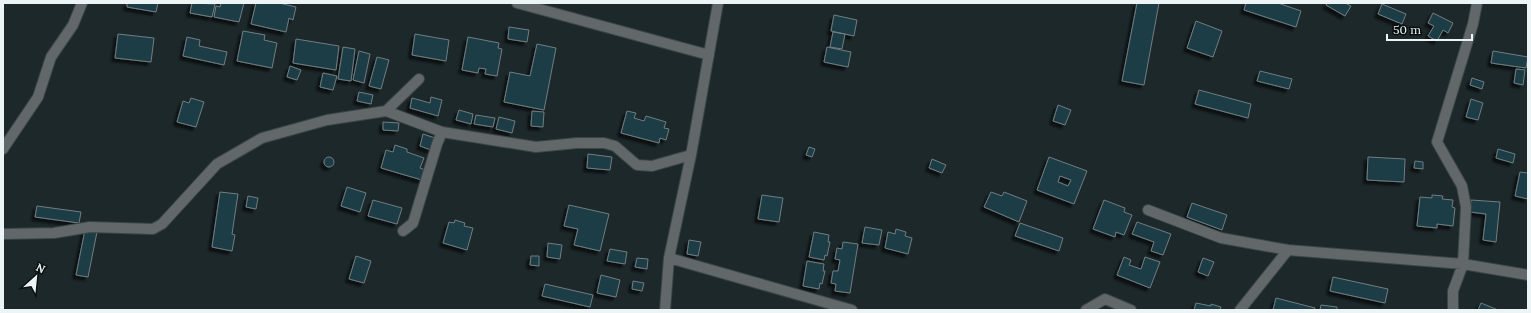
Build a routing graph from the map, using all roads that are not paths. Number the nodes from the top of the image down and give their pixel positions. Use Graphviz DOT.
graph roads {
  1 [pos="82,3"];
  2 [pos="517,3"];
  3 [pos="718,3"];
  4 [pos="1477,3"];
  5 [pos="709,55"];
  6 [pos="419,79"];
  7 [pos="386,111"];
  8 [pos="442,132"];
  9 [pos="3,149"];
  10 [pos="690,155"];
  11 [pos="1148,210"];
  12 [pos="403,231"];
  13 [pos="3,234"];
  14 [pos="1288,250"];
  15 [pos="669,258"];
  16 [pos="1463,264"];
  17 [pos="1528,275"];
  18 [pos="665,310"];
  19 [pos="852,310"];
  20 [pos="1086,310"];
  21 [pos="1131,310"];
  22 [pos="1240,310"];
  23 [pos="1453,310"];
  1 -- 9 [label="street"];
  2 -- 5 [label="street"];
  3 -- 5 [label="street"];
  4 -- 16 [label="street"];
  5 -- 10 [label="street"];
  6 -- 7 [label="street"];
  7 -- 8 [label="street"];
  7 -- 13 [label="street"];
  8 -- 10 [label="street"];
  8 -- 12 [label="street"];
  10 -- 15 [label="street"];
  11 -- 14 [label="street"];
  14 -- 16 [label="street"];
  14 -- 22 [label="street"];
  15 -- 18 [label="street"];
  15 -- 19 [label="street"];
  16 -- 17 [label="street"];
  16 -- 23 [label="street"];
  20 -- 21 [label="street"];
}
